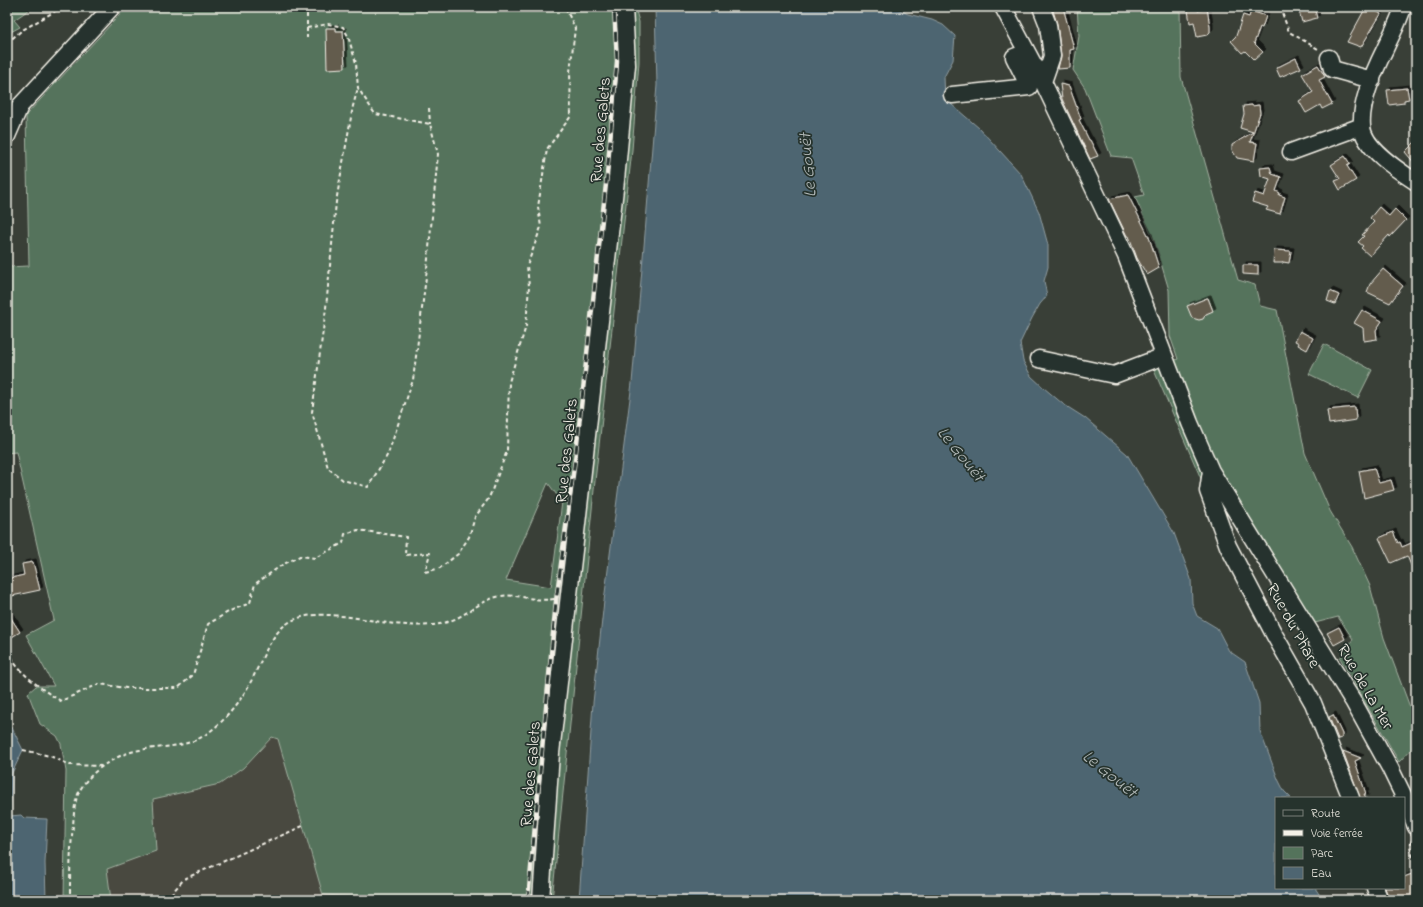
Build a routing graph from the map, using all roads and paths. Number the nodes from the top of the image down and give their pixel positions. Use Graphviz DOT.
graph roads {
  1 [pos="62,7"];
  2 [pos="112,7"];
  3 [pos="307,7"];
  4 [pos="562,7"];
  5 [pos="624,7"];
  6 [pos="1003,7"];
  7 [pos="1041,7"];
  8 [pos="1280,7"];
  9 [pos="1403,7"];
  10 [pos="307,28"];
  11 [pos="308,38"];
  12 [pos="7,43"];
  13 [pos="1027,52"];
  14 [pos="1329,58"];
  15 [pos="1372,80"];
  16 [pos="1043,82"];
  17 [pos="358,88"];
  18 [pos="952,95"];
  19 [pos="429,108"];
  20 [pos="430,124"];
  21 [pos="1362,126"];
  22 [pos="7,136"];
  23 [pos="1291,152"];
  24 [pos="1416,182"];
  25 [pos="1164,356"];
  26 [pos="1039,359"];
  27 [pos="1211,471"];
  28 [pos="569,600"];
  29 [pos="7,644"];
  30 [pos="23,750"];
  31 [pos="102,766"];
  32 [pos="1351,797"];
  33 [pos="1404,797"];
  34 [pos="1405,799"];
  35 [pos="305,825"];
  36 [pos="1416,826"];
  37 [pos="1416,870"];
  38 [pos="1375,889"];
  39 [pos="70,900"];
  40 [pos="166,900"];
  41 [pos="540,900"];
  42 [pos="1380,900"];
  1 -- 12 [label="path"];
  2 -- 22 [label="street"];
  3 -- 10 [label="path"];
  4 -- 29 [label="path"];
  5 -- 28 [label="street, Rue des Galets"];
  6 -- 13 [label="street, Rue de La Mer"];
  7 -- 16 [label="street"];
  8 -- 14 [label="path"];
  9 -- 15 [label="street"];
  10 -- 11 [label="path"];
  10 -- 17 [label="path"];
  13 -- 16 [label="street, Rue de La Mer"];
  13 -- 18 [label="street"];
  14 -- 15 [label="street"];
  15 -- 21 [label="street"];
  16 -- 25 [label="street, Rue de La Mer"];
  17 -- 20 [label="path"];
  17 -- 20 [label="path"];
  19 -- 20 [label="path"];
  21 -- 23 [label="street"];
  21 -- 24 [label="street"];
  25 -- 26 [label="street"];
  25 -- 27 [label="street, Rue de La Mer"];
  27 -- 32 [label="street, Rue du Phare"];
  27 -- 33 [label="street, Rue de La Mer"];
  28 -- 31 [label="path"];
  28 -- 41 [label="street, Rue des Galets"];
  30 -- 31 [label="path"];
  31 -- 39 [label="path"];
  34 -- 36 [label="street, Rue de La Mer"];
  35 -- 40 [label="path"];
  36 -- 37 [label="path"];
  38 -- 42 [label="street"];
}
